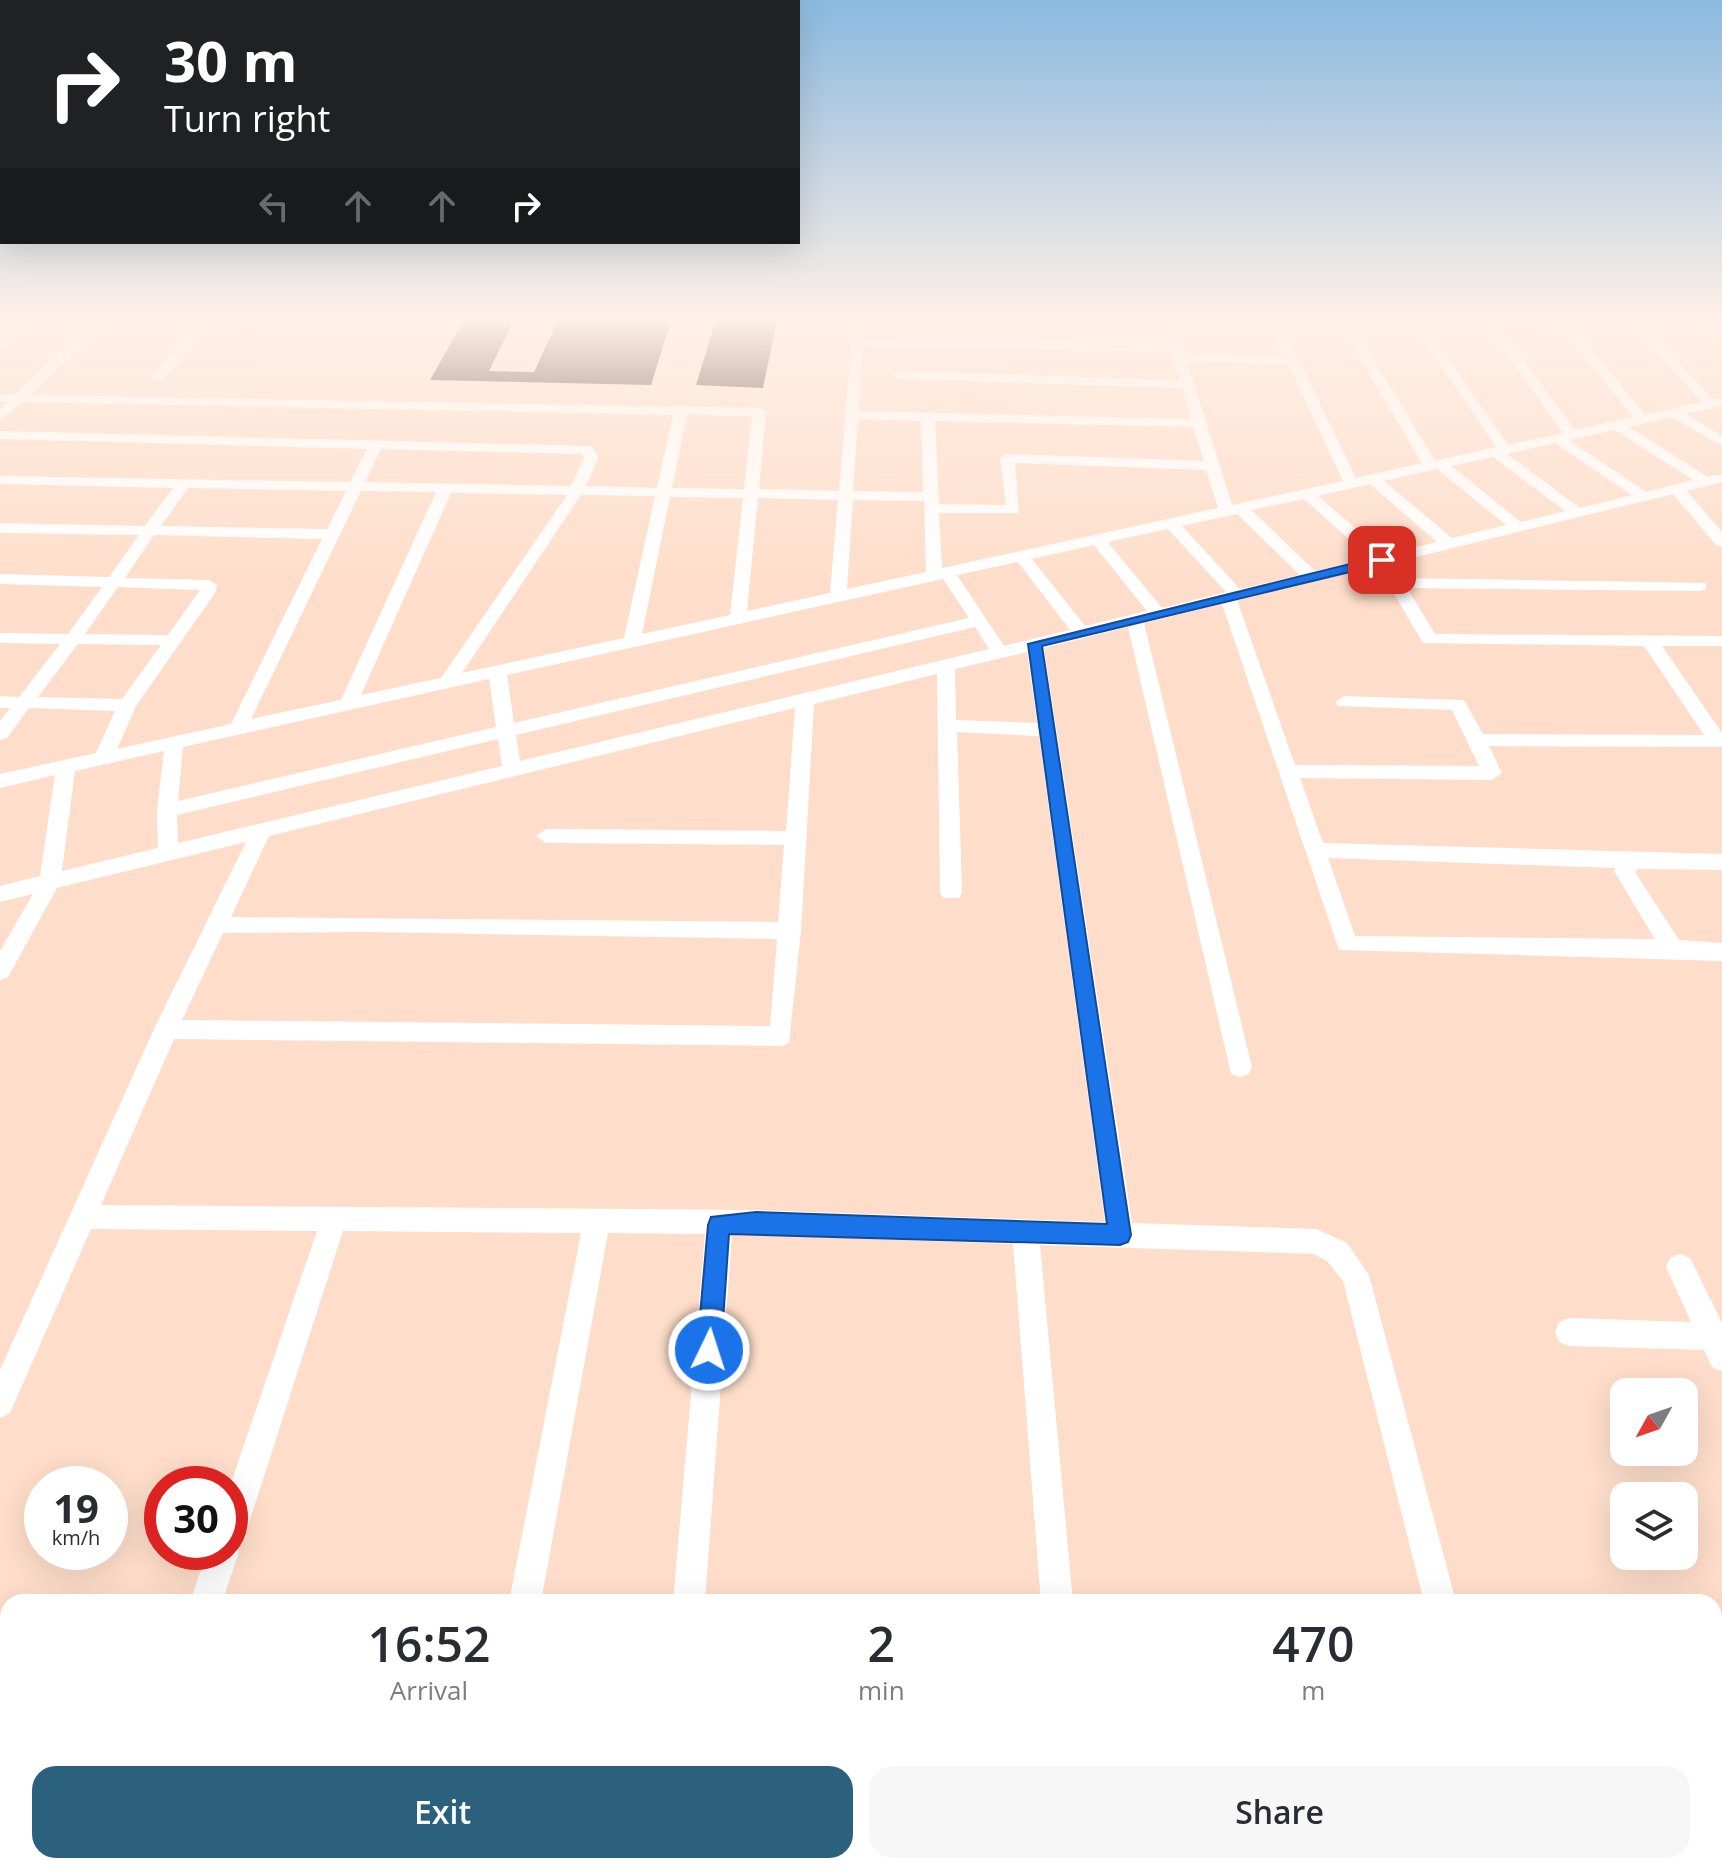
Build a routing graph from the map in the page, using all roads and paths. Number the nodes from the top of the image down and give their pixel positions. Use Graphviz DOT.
graph roads {
  1 [pos="485,407"];
  2 [pos="853,407"];
  3 [pos="1194,407"];
  4 [pos="1314,407"];
  5 [pos="1399,407"];
  6 [pos="1472,407"];
  7 [pos="1546,407"];
  8 [pos="1632,407"];
  9 [pos="1697,407"];
  10 [pos="681,411"];
  11 [pos="1674,413"];
  12 [pos="852,415"];
  13 [pos="928,417"];
  14 [pos="1642,420"];
  15 [pos="1199,423"];
  16 [pos="1617,425"];
  17 [pos="0,435"];
  18 [pos="1565,437"];
  19 [pos="1007,440"];
  20 [pos="1722,442"];
  21 [pos="376,444"];
  22 [pos="1500,450"];
  23 [pos="1007,458"];
  24 [pos="1435,465"];
  25 [pos="1212,466"];
  26 [pos="1373,479"];
  27 [pos="1714,480"];
  28 [pos="1351,482"];
  29 [pos="3,484"];
  30 [pos="183,484"];
  31 [pos="354,488"];
  32 [pos="1677,489"];
  33 [pos="445,490"];
  34 [pos="576,492"];
  35 [pos="664,493"];
  36 [pos="1306,493"];
  37 [pos="750,494"];
  38 [pos="845,496"];
  39 [pos="1644,497"];
  40 [pos="931,502"];
  41 [pos="1233,509"];
  42 [pos="1577,513"];
  43 [pos="1171,523"];
  44 [pos="1518,527"];
  45 [pos="0,528"];
  46 [pos="147,531"];
  47 [pos="331,534"];
  48 [pos="1097,539"];
  49 [pos="1722,542"];
  50 [pos="1449,544"];
  51 [pos="1021,556"];
  52 [pos="1382,560"];
  53 [pos="940,573"];
  54 [pos="1312,577"];
  55 [pos="0,579"];
  56 [pos="113,581"];
  57 [pos="1398,583"];
  58 [pos="1700,586"];
  59 [pos="838,596"];
  60 [pos="1233,596"];
  61 [pos="1158,614"];
  62 [pos="738,618"];
  63 [pos="1135,620"];
  64 [pos="979,621"];
  65 [pos="1081,633"];
  66 [pos="0,638"];
  67 [pos="73,639"];
  68 [pos="173,640"];
  69 [pos="632,641"];
  70 [pos="1650,641"];
  71 [pos="1722,641"];
  72 [pos="1035,644"];
  73 [pos="1000,653"];
  74 [pos="946,668"];
  75 [pos="497,671"];
  76 [pos="447,682"];
  77 [pos="805,701"];
  78 [pos="0,702"];
  79 [pos="1344,702"];
  80 [pos="24,703"];
  81 [pos="348,704"];
  82 [pos="127,705"];
  83 [pos="945,725"];
  84 [pos="238,728"];
  85 [pos="507,730"];
  86 [pos="1049,730"];
  87 [pos="0,734"];
  88 [pos="1477,740"];
  89 [pos="1720,741"];
  90 [pos="174,742"];
  91 [pos="104,757"];
  92 [pos="66,767"];
  93 [pos="512,771"];
  94 [pos="1287,771"];
  95 [pos="0,781"];
  96 [pos="167,810"];
  97 [pos="263,828"];
  98 [pos="546,836"];
  99 [pos="796,838"];
  100 [pos="1314,850"];
  101 [pos="168,852"];
  102 [pos="1633,861"];
  103 [pos="1722,862"];
  104 [pos="50,882"];
  105 [pos="951,892"];
  106 [pos="0,894"];
  107 [pos="219,925"];
  108 [pos="790,931"];
  109 [pos="1672,948"];
  110 [pos="1722,952"];
  111 [pos="0,971"];
  112 [pos="166,1029"];
  113 [pos="1240,1067"];
  114 [pos="81,1217"];
  115 [pos="334,1219"];
  116 [pos="597,1221"];
  117 [pos="719,1225"];
  118 [pos="1026,1233"];
  119 [pos="1120,1235"];
  120 [pos="1680,1267"];
  121 [pos="1569,1332"];
  122 [pos="1719,1343"];
  123 [pos="0,1403"];
  124 [pos="248,1478"];
  125 [pos="217,1570"];
  126 [pos="209,1594"];
  127 [pos="527,1594"];
  128 [pos="690,1594"];
  129 [pos="1056,1594"];
  130 [pos="1438,1594"];
  1 -- 10 [label="street"];
  2 -- 12 [label="street"];
  3 -- 15 [label="street"];
  4 -- 28 [label="street"];
  5 -- 24 [label="street"];
  6 -- 22 [label="street"];
  7 -- 18 [label="street"];
  8 -- 14 [label="street"];
  9 -- 11 [label="street"];
  10 -- 35 [label="street"];
  10 -- 37 [label="street"];
  11 -- 14 [label="street"];
  11 -- 20 [label="street"];
  12 -- 13 [label="street"];
  12 -- 38 [label="street"];
  13 -- 15 [label="street"];
  13 -- 40 [label="street"];
  14 -- 16 [label="street"];
  15 -- 25 [label="street"];
  16 -- 18 [label="street"];
  16 -- 27 [label="street"];
  17 -- 21 [label="street"];
  18 -- 22 [label="street"];
  18 -- 39 [label="street"];
  19 -- 23 [label="street"];
  21 -- 31 [label="street"];
  21 -- 34 [label="street"];
  22 -- 24 [label="street"];
  22 -- 42 [label="street"];
  23 -- 25 [label="street"];
  23 -- 40 [label="street"];
  24 -- 26 [label="street"];
  24 -- 44 [label="street"];
  25 -- 41 [label="street"];
  26 -- 28 [label="street"];
  26 -- 50 [label="street"];
  27 -- 32 [label="street"];
  28 -- 36 [label="street"];
  29 -- 30 [label="street"];
  30 -- 31 [label="street"];
  30 -- 46 [label="street"];
  31 -- 33 [label="street"];
  31 -- 47 [label="street"];
  32 -- 39 [label="street"];
  32 -- 49 [label="street"];
  33 -- 34 [label="street"];
  33 -- 81 [label="street"];
  34 -- 35 [label="street"];
  34 -- 76 [label="street"];
  35 -- 37 [label="street"];
  35 -- 69 [label="street"];
  36 -- 41 [label="street"];
  36 -- 52 [label="street"];
  37 -- 38 [label="street"];
  37 -- 62 [label="street"];
  38 -- 40 [label="street"];
  38 -- 59 [label="street"];
  39 -- 42 [label="street"];
  40 -- 53 [label="street"];
  41 -- 43 [label="street"];
  41 -- 54 [label="street"];
  42 -- 44 [label="street"];
  43 -- 48 [label="street"];
  43 -- 60 [label="street"];
  44 -- 50 [label="street"];
  45 -- 46 [label="street"];
  46 -- 47 [label="street"];
  46 -- 56 [label="street"];
  47 -- 84 [label="street"];
  48 -- 51 [label="street"];
  48 -- 61 [label="street"];
  50 -- 52 [label="street"];
  51 -- 53 [label="street"];
  51 -- 65 [label="street"];
  52 -- 54 [label="street"];
  52 -- 57 [label="street"];
  53 -- 59 [label="street"];
  53 -- 64 [label="street"];
  54 -- 60 [label="street"];
  55 -- 56 [label="street"];
  56 -- 67 [label="street"];
  56 -- 68 [label="street"];
  57 -- 58 [label="street"];
  57 -- 70 [label="street"];
  59 -- 62 [label="street"];
  60 -- 61 [label="street"];
  60 -- 94 [label="street"];
  61 -- 63 [label="street"];
  62 -- 69 [label="street"];
  63 -- 65 [label="street"];
  63 -- 113 [label="street"];
  64 -- 73 [label="street"];
  64 -- 85 [label="street"];
  65 -- 72 [label="street"];
  66 -- 67 [label="street"];
  67 -- 68 [label="street"];
  67 -- 80 [label="street"];
  68 -- 82 [label="street"];
  69 -- 75 [label="street"];
  70 -- 71 [label="street"];
  70 -- 89 [label="street"];
  72 -- 73 [label="street"];
  72 -- 86 [label="street"];
  73 -- 74 [label="street"];
  74 -- 77 [label="street"];
  74 -- 83 [label="street"];
  75 -- 76 [label="street"];
  75 -- 85 [label="street"];
  76 -- 81 [label="street"];
  77 -- 93 [label="street"];
  77 -- 99 [label="street"];
  78 -- 80 [label="street"];
  79 -- 88 [label="street"];
  80 -- 82 [label="street"];
  80 -- 87 [label="street"];
  81 -- 84 [label="street"];
  82 -- 91 [label="street"];
  83 -- 86 [label="street"];
  83 -- 105 [label="street"];
  84 -- 90 [label="street"];
  85 -- 93 [label="street"];
  85 -- 96 [label="street"];
  86 -- 119 [label="street"];
  88 -- 89 [label="street"];
  88 -- 94 [label="street"];
  90 -- 91 [label="street"];
  90 -- 96 [label="street"];
  91 -- 92 [label="street"];
  92 -- 95 [label="street"];
  92 -- 104 [label="street"];
  93 -- 97 [label="street"];
  94 -- 100 [label="street"];
  96 -- 101 [label="street"];
  97 -- 101 [label="street"];
  97 -- 107 [label="street"];
  98 -- 99 [label="street"];
  99 -- 108 [label="street"];
  100 -- 102 [label="street"];
  100 -- 109 [label="street"];
  101 -- 104 [label="street"];
  102 -- 103 [label="street"];
  102 -- 109 [label="street"];
  104 -- 106 [label="street"];
  104 -- 111 [label="street"];
  107 -- 108 [label="street"];
  107 -- 112 [label="street"];
  108 -- 112 [label="street"];
  109 -- 110 [label="street"];
  112 -- 114 [label="street"];
  114 -- 115 [label="street"];
  114 -- 123 [label="street"];
  115 -- 116 [label="street"];
  115 -- 124 [label="street"];
  116 -- 117 [label="street"];
  116 -- 127 [label="street"];
  117 -- 118 [label="street"];
  117 -- 128 [label="street"];
  118 -- 119 [label="street"];
  118 -- 129 [label="street"];
  119 -- 130 [label="street"];
  120 -- 122 [label="street"];
  121 -- 122 [label="street"];
  125 -- 126 [label="street"];
}
